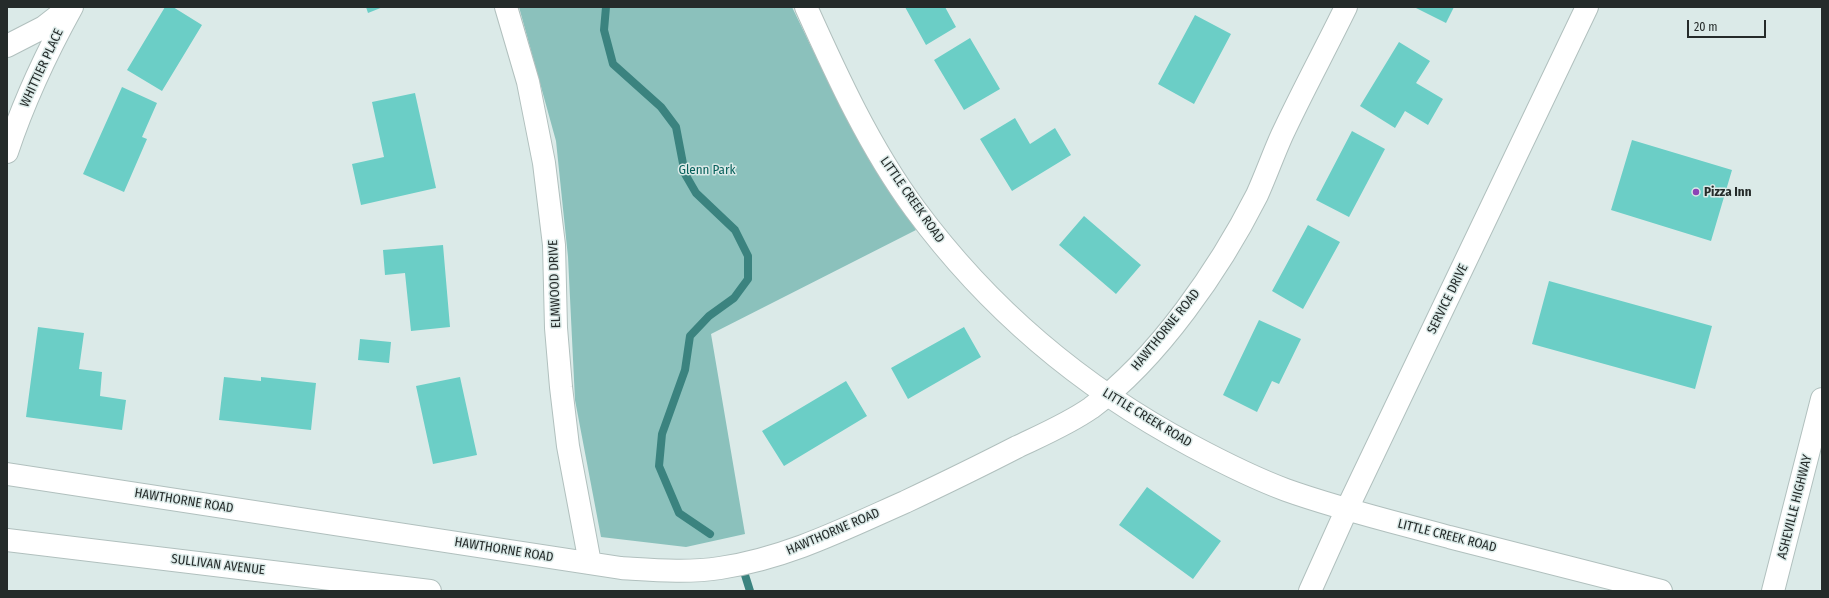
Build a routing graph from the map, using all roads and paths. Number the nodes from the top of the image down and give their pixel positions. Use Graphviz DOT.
graph roads {
  1 [pos="71,7"];
  2 [pos="506,7"];
  3 [pos="806,7"];
  4 [pos="1346,7"];
  5 [pos="1587,7"];
  6 [pos="7,46"];
  7 [pos="7,149"];
  8 [pos="1107,395"];
  9 [pos="1822,399"];
  10 [pos="7,474"];
  11 [pos="1346,511"];
  12 [pos="7,540"];
  13 [pos="590,563"];
  14 [pos="430,591"];
  15 [pos="1310,591"];
  16 [pos="1662,591"];
  17 [pos="1773,591"];
  1 -- 6 [label="street"];
  1 -- 7 [label="street, WHITTIER PLACE"];
  2 -- 13 [label="street, ELMWOOD DRIVE"];
  3 -- 8 [label="street, LITTLE CREEK ROAD"];
  4 -- 8 [label="street, HAWTHORNE ROAD"];
  5 -- 11 [label="street, SERVICE DRIVE"];
  8 -- 11 [label="street, LITTLE CREEK ROAD"];
  8 -- 13 [label="street, HAWTHORNE ROAD"];
  9 -- 17 [label="street, ASHEVILLE HIGHWAY"];
  10 -- 13 [label="street, HAWTHORNE ROAD"];
  11 -- 15 [label="street, SERVICE DRIVE"];
  11 -- 16 [label="street, LITTLE CREEK ROAD"];
  12 -- 14 [label="street, SULLIVAN AVENUE"];
}
